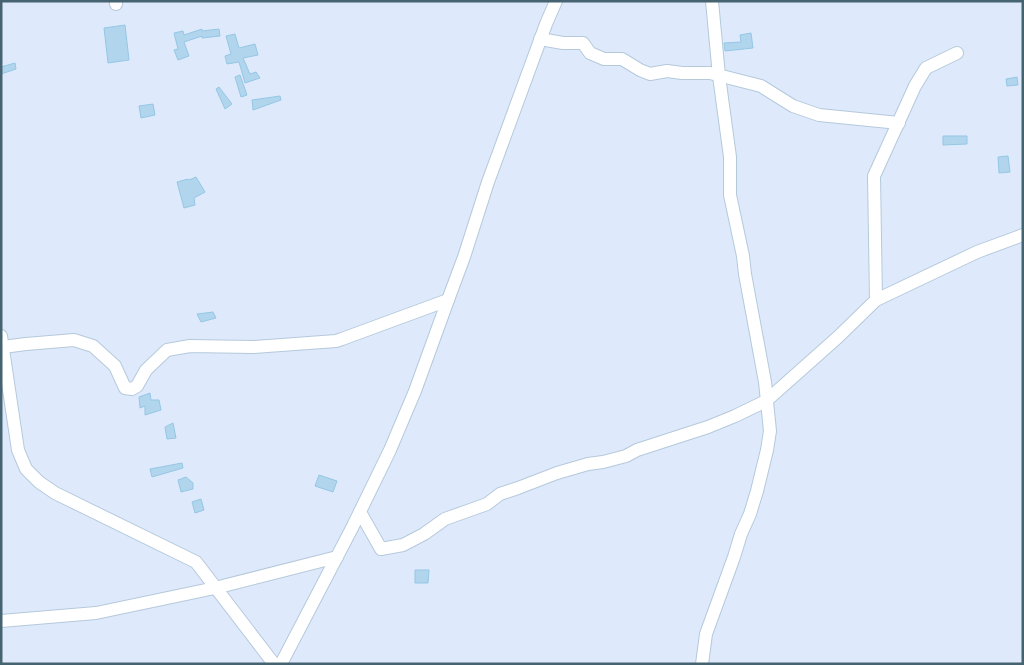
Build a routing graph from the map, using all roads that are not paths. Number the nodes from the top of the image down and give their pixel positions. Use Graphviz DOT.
graph roads {
  1 [pos="556,1"];
  2 [pos="712,1"];
  3 [pos="540,39"];
  4 [pos="957,53"];
  5 [pos="719,76"];
  6 [pos="899,123"];
  7 [pos="1023,235"];
  8 [pos="448,300"];
  9 [pos="876,300"];
  10 [pos="2,342"];
  11 [pos="766,402"];
  12 [pos="360,512"];
  13 [pos="337,557"];
  14 [pos="215,588"];
  15 [pos="1,621"];
  16 [pos="274,664"];
  17 [pos="281,664"];
  18 [pos="702,664"];
  1 -- 3 [label="street"];
  2 -- 5 [label="street"];
  3 -- 5 [label="street"];
  3 -- 8 [label="street"];
  4 -- 6 [label="street"];
  5 -- 6 [label="street"];
  5 -- 11 [label="street"];
  6 -- 9 [label="street"];
  7 -- 9 [label="street"];
  8 -- 10 [label="street"];
  8 -- 12 [label="street"];
  9 -- 11 [label="street"];
  10 -- 14 [label="street"];
  11 -- 12 [label="street"];
  11 -- 18 [label="street"];
  12 -- 13 [label="street"];
  13 -- 14 [label="street"];
  13 -- 17 [label="street"];
  14 -- 15 [label="street"];
  14 -- 16 [label="street"];
}
